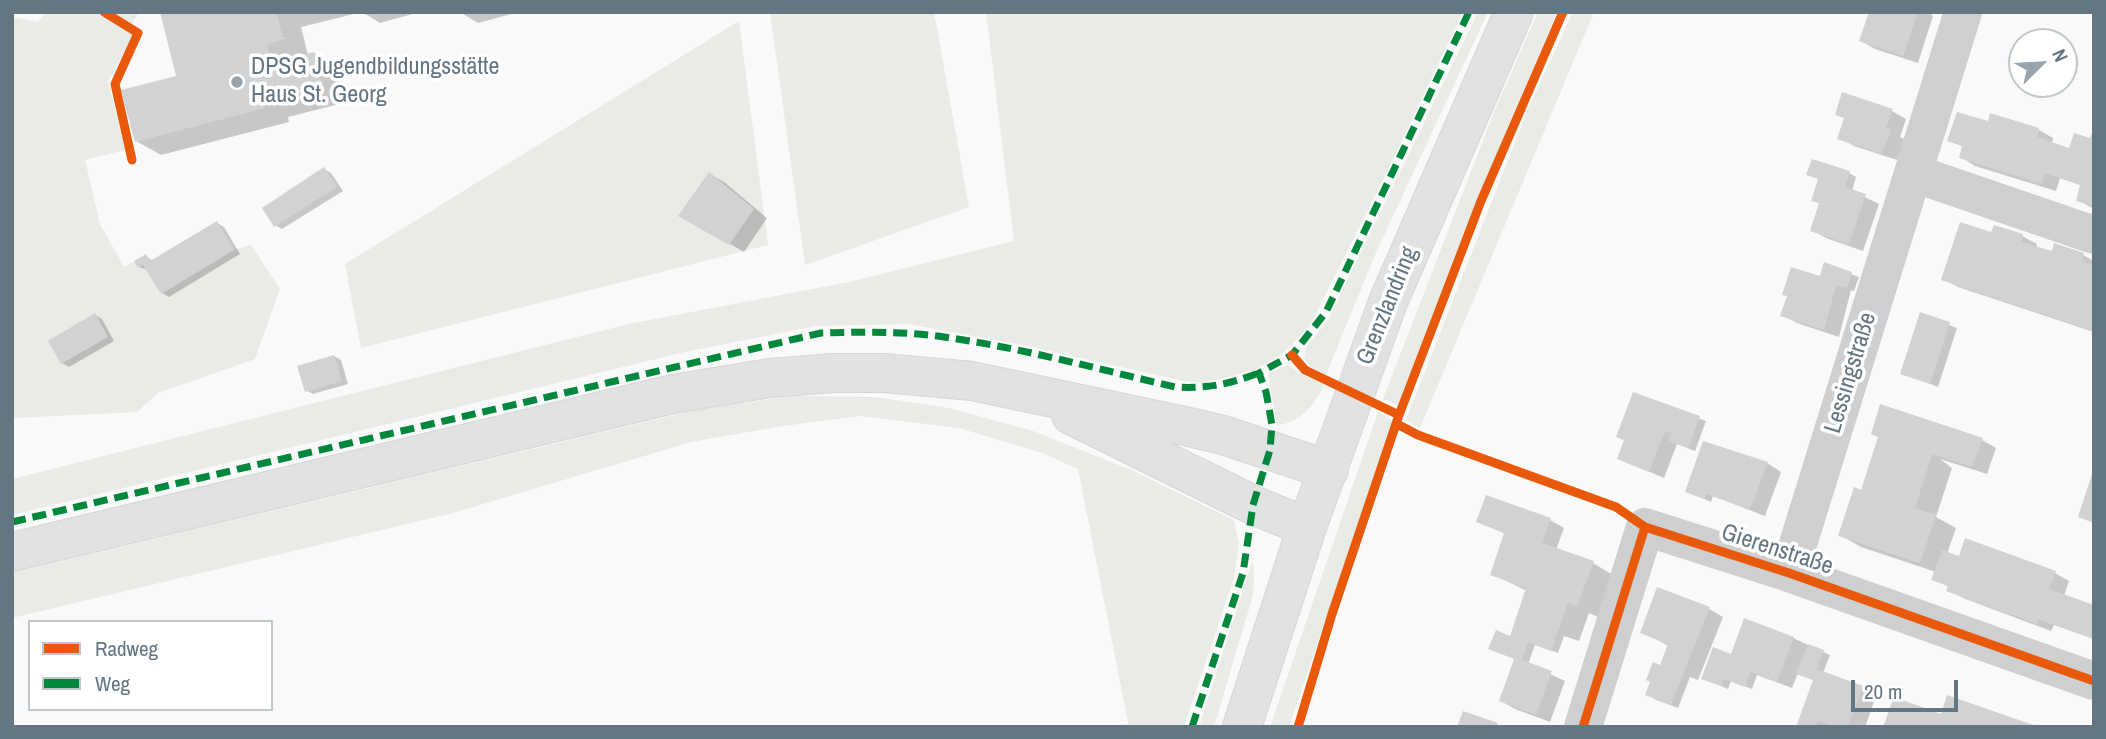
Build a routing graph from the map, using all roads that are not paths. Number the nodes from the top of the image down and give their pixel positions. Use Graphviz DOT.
graph roads {
  1 [pos="1514,12"];
  2 [pos="1964,12"];
  3 [pos="1913,173"];
  4 [pos="2094,235"];
  5 [pos="1025,393"];
  6 [pos="1329,470"];
  7 [pos="1307,527"];
  8 [pos="12,552"];
  9 [pos="1789,573"];
  10 [pos="2094,681"];
  11 [pos="1242,727"];
  12 [pos="1583,727"];
  1 -- 6 [label="main road, Grenzlandring"];
  2 -- 3 [label="street, Lessingstraße"];
  3 -- 4 [label="street"];
  3 -- 9 [label="street, Lessingstraße"];
  5 -- 6 [label="main road"];
  5 -- 7 [label="main road"];
  5 -- 8 [label="main road"];
  6 -- 7 [label="main road, Grenzlandring"];
  7 -- 11 [label="main road, Grenzlandring"];
  9 -- 10 [label="street, Gierenstraße"];
  9 -- 12 [label="street, Gierenstraße"];
}
